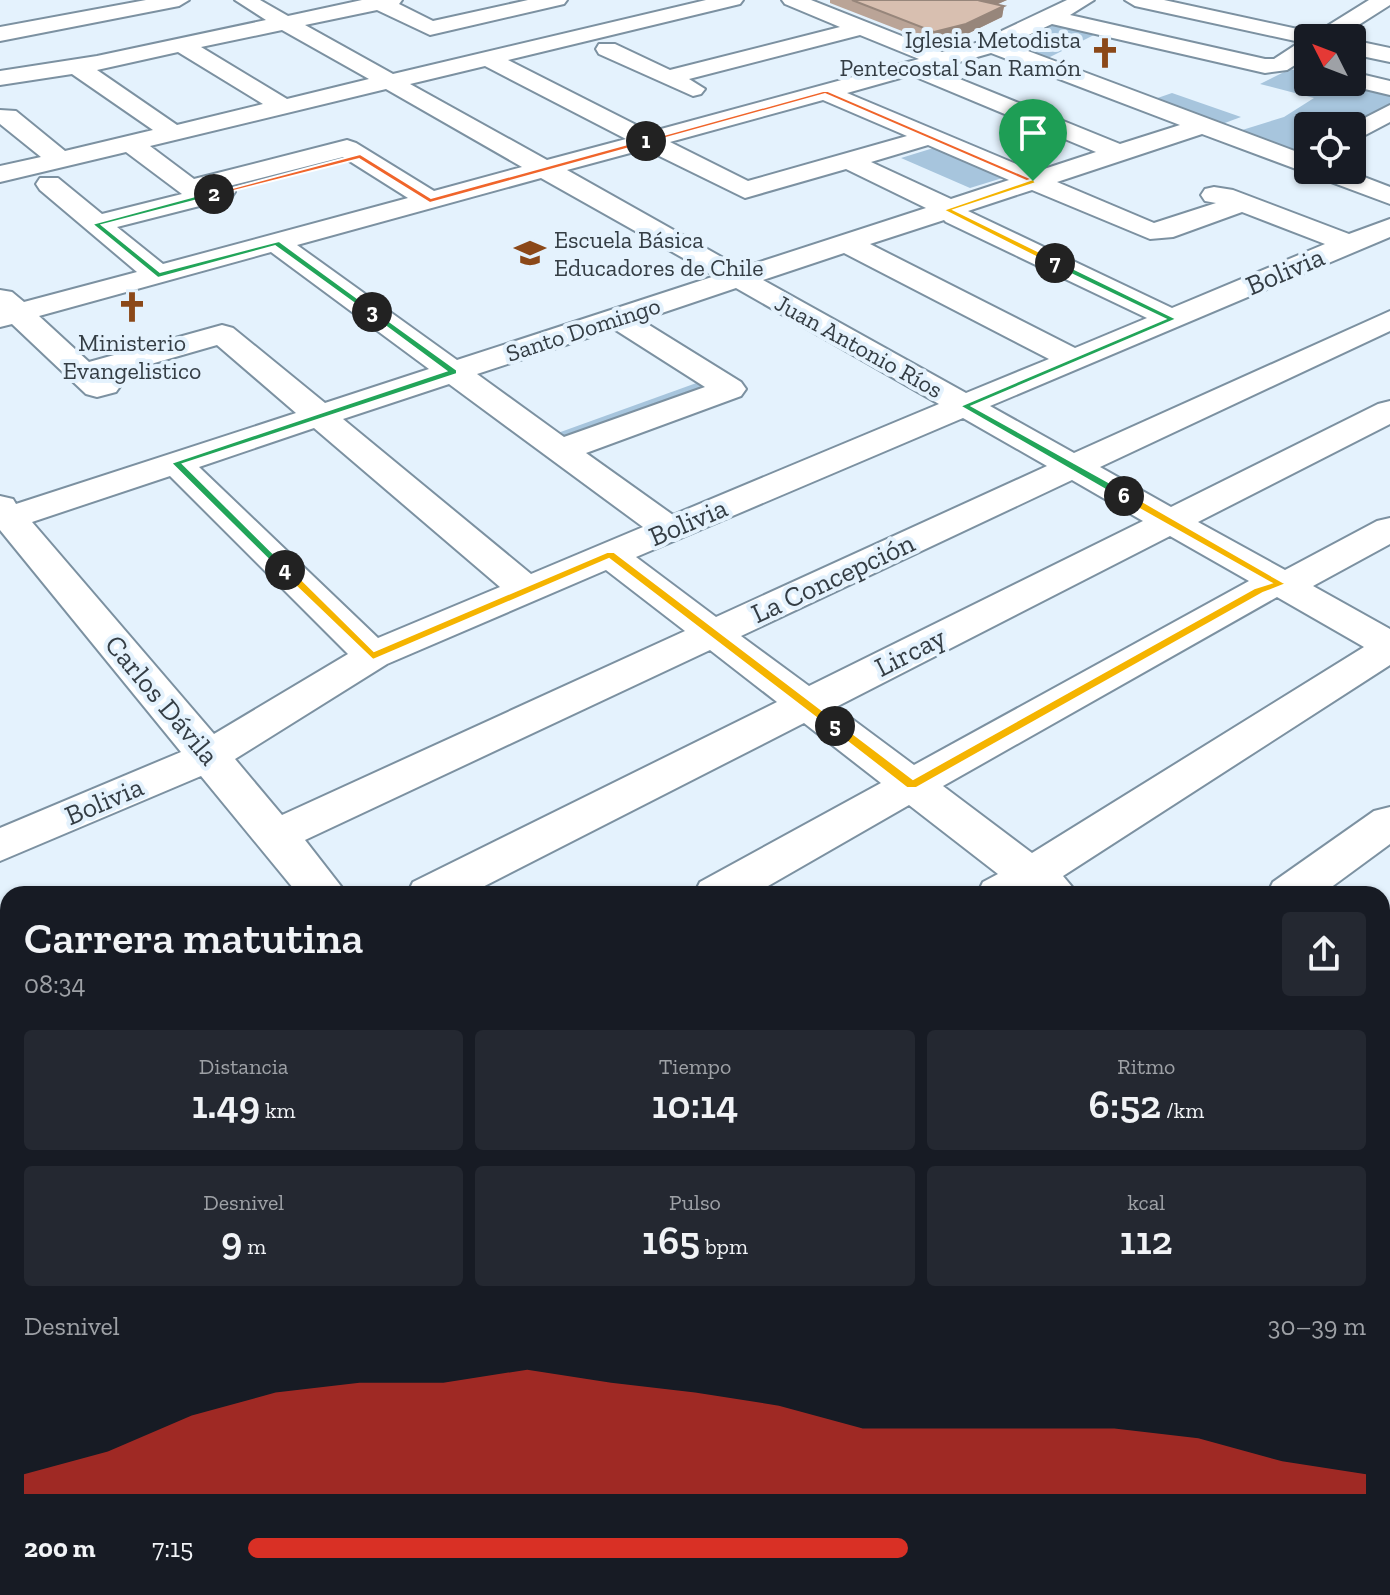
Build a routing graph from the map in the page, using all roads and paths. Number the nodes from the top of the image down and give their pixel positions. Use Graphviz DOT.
graph roads {
  1 [pos="80,0"];
  2 [pos="179,0"];
  3 [pos="245,0"];
  4 [pos="552,0"];
  5 [pos="733,0"];
  6 [pos="792,0"];
  7 [pos="1084,0"];
  8 [pos="1135,0"];
  9 [pos="1384,0"];
  10 [pos="386,1"];
  11 [pos="101,15"];
  12 [pos="1050,17"];
  13 [pos="648,20"];
  14 [pos="284,23"];
  15 [pos="1345,24"];
  16 [pos="853,25"];
  17 [pos="0,34"];
  18 [pos="1294,35"];
  19 [pos="685,37"];
  20 [pos="609,39"];
  21 [pos="181,45"];
  22 [pos="991,45"];
  23 [pos="1366,50"];
  24 [pos="1294,55"];
  25 [pos="1390,55"];
  26 [pos="487,58"];
  27 [pos="941,60"];
  28 [pos="1276,65"];
  29 [pos="78,67"];
  30 [pos="1294,67"];
  31 [pos="913,68"];
  32 [pos="668,77"];
  33 [pos="0,78"];
  34 [pos="389,82"];
  35 [pos="1366,82"];
  36 [pos="1390,88"];
  37 [pos="825,92"];
  38 [pos="284,107"];
  39 [pos="1390,112"];
  40 [pos="746,114"];
  41 [pos="5,120"];
  42 [pos="1204,125"];
  43 [pos="1366,127"];
  44 [pos="173,133"];
  45 [pos="921,133"];
  46 [pos="648,141"];
  47 [pos="130,143"];
  48 [pos="353,152"];
  49 [pos="1120,153"];
  50 [pos="1294,156"];
  51 [pos="849,161"];
  52 [pos="544,169"];
  53 [pos="55,172"];
  54 [pos="0,174"];
  55 [pos="1033,181"];
  56 [pos="1359,184"];
  57 [pos="739,187"];
  58 [pos="1390,196"];
  59 [pos="430,200"];
  60 [pos="947,210"];
  61 [pos="96,224"];
  62 [pos="1390,227"];
  63 [pos="276,243"];
  64 [pos="846,243"];
  65 [pos="1350,244"];
  66 [pos="158,275"];
  67 [pos="738,278"];
  68 [pos="6,309"];
  69 [pos="617,318"];
  70 [pos="1172,319"];
  71 [pos="1390,320"];
  72 [pos="1075,360"];
  73 [pos="453,372"];
  74 [pos="965,406"];
  75 [pos="1390,411"];
  76 [pos="319,416"];
  77 [pos="551,443"];
  78 [pos="176,463"];
  79 [pos="1073,467"];
  80 [pos="4,512"];
  81 [pos="1170,522"];
  82 [pos="1390,529"];
  83 [pos="670,530"];
  84 [pos="610,555"];
  85 [pos="1280,584"];
  86 [pos="527,590"];
  87 [pos="713,633"];
  88 [pos="1390,647"];
  89 [pos="373,656"];
  90 [pos="807,704"];
  91 [pos="209,756"];
  92 [pos="912,785"];
  93 [pos="1390,822"];
  94 [pos="275,836"];
  95 [pos="0,846"];
  96 [pos="317,886"];
  97 [pos="446,886"];
  98 [pos="731,886"];
  99 [pos="1026,886"];
  100 [pos="1031,886"];
  101 [pos="1301,886"];
  1 -- 11 [label="main road"];
  2 -- 11 [label="main road"];
  3 -- 14 [label="main road, Juan Antonio Ríos"];
  4 -- 10 [label="main road"];
  4 -- 20 [label="main road"];
  5 -- 13 [label="main road"];
  6 -- 16 [label="main road"];
  7 -- 12 [label="main road"];
  8 -- 18 [label="main road"];
  9 -- 15 [label="main road"];
  10 -- 14 [label="main road"];
  11 -- 17 [label="main road"];
  12 -- 22 [label="main road"];
  12 -- 28 [label="main road"];
  13 -- 19 [label="main road"];
  13 -- 20 [label="main road"];
  14 -- 21 [label="main road"];
  14 -- 34 [label="main road, Juan Antonio Ríos"];
  16 -- 27 [label="main road"];
  16 -- 32 [label="main road"];
  20 -- 26 [label="main road"];
  20 -- 32 [label="main road"];
  21 -- 29 [label="main road"];
  21 -- 38 [label="main road"];
  22 -- 27 [label="main road"];
  22 -- 42 [label="main road"];
  23 -- 25 [label="main road"];
  24 -- 28 [label="main road"];
  26 -- 34 [label="main road"];
  26 -- 46 [label="main road"];
  27 -- 31 [label="main road"];
  28 -- 30 [label="main road"];
  29 -- 33 [label="main road"];
  29 -- 44 [label="main road"];
  31 -- 37 [label="main road"];
  31 -- 49 [label="main road"];
  32 -- 40 [label="main road"];
  34 -- 38 [label="main road"];
  34 -- 52 [label="main road, Juan Antonio Ríos"];
  35 -- 36 [label="main road"];
  37 -- 40 [label="main road"];
  37 -- 45 [label="main road"];
  38 -- 44 [label="main road"];
  39 -- 43 [label="main road"];
  40 -- 46 [label="main road"];
  41 -- 53 [label="main road"];
  42 -- 49 [label="main road, Santo Domingo"];
  42 -- 50 [label="main road"];
  44 -- 47 [label="main road"];
  45 -- 51 [label="main road"];
  45 -- 55 [label="main road"];
  45 -- 57 [label="main road"];
  46 -- 52 [label="main road"];
  46 -- 57 [label="main road"];
  47 -- 48 [label="main road"];
  47 -- 53 [label="main road"];
  48 -- 59 [label="main road"];
  48 -- 61 [label="main road"];
  49 -- 55 [label="main road, Santo Domingo"];
  51 -- 57 [label="main road"];
  51 -- 60 [label="main road"];
  52 -- 59 [label="main road"];
  52 -- 67 [label="main road, Juan Antonio Ríos"];
  53 -- 54 [label="main road"];
  53 -- 61 [label="main road"];
  55 -- 60 [label="main road, Santo Domingo"];
  55 -- 65 [label="main road"];
  56 -- 58 [label="main road"];
  59 -- 63 [label="main road"];
  60 -- 64 [label="main road, Santo Domingo"];
  60 -- 70 [label="main road"];
  61 -- 66 [label="main road"];
  62 -- 65 [label="main road, Bolivia"];
  63 -- 66 [label="main road"];
  63 -- 73 [label="main road"];
  64 -- 67 [label="main road, Santo Domingo"];
  64 -- 72 [label="main road"];
  65 -- 70 [label="main road, Bolivia"];
  66 -- 68 [label="main road"];
  67 -- 69 [label="main road, Santo Domingo"];
  67 -- 74 [label="main road, Juan Antonio Ríos"];
  68 -- 76 [label="main road"];
  69 -- 73 [label="main road, Santo Domingo"];
  69 -- 77 [label="main road"];
  70 -- 72 [label="main road, Bolivia"];
  71 -- 79 [label="main road, La Concepción"];
  72 -- 74 [label="main road, Bolivia"];
  73 -- 76 [label="main road, Santo Domingo"];
  73 -- 77 [label="main road"];
  74 -- 79 [label="main road, Juan Antonio Ríos"];
  74 -- 83 [label="main road, Bolivia"];
  75 -- 81 [label="main road, Lircay"];
  76 -- 78 [label="main road, Santo Domingo"];
  76 -- 86 [label="main road"];
  77 -- 83 [label="main road"];
  78 -- 80 [label="main road, Santo Domingo"];
  78 -- 89 [label="main road"];
  79 -- 81 [label="main road, Juan Antonio Ríos"];
  79 -- 87 [label="main road, La Concepción"];
  80 -- 91 [label="main road, Carlos Dávila"];
  81 -- 85 [label="main road, Juan Antonio Ríos"];
  81 -- 90 [label="main road, Lircay"];
  82 -- 85 [label="main road"];
  83 -- 84 [label="main road, Bolivia"];
  84 -- 86 [label="main road, Bolivia"];
  84 -- 87 [label="main road"];
  85 -- 88 [label="main road, Juan Antonio Ríos"];
  85 -- 92 [label="main road"];
  86 -- 89 [label="main road, Bolivia"];
  87 -- 90 [label="main road"];
  87 -- 94 [label="main road, La Concepción"];
  88 -- 100 [label="main road"];
  89 -- 91 [label="main road, Bolivia"];
  90 -- 92 [label="main road"];
  90 -- 97 [label="main road, Lircay"];
  91 -- 94 [label="main road, Carlos Dávila"];
  91 -- 95 [label="main road, Bolivia"];
  92 -- 98 [label="main road"];
  92 -- 99 [label="main road"];
  93 -- 101 [label="main road"];
  94 -- 96 [label="main road, Carlos Dávila"];
}
